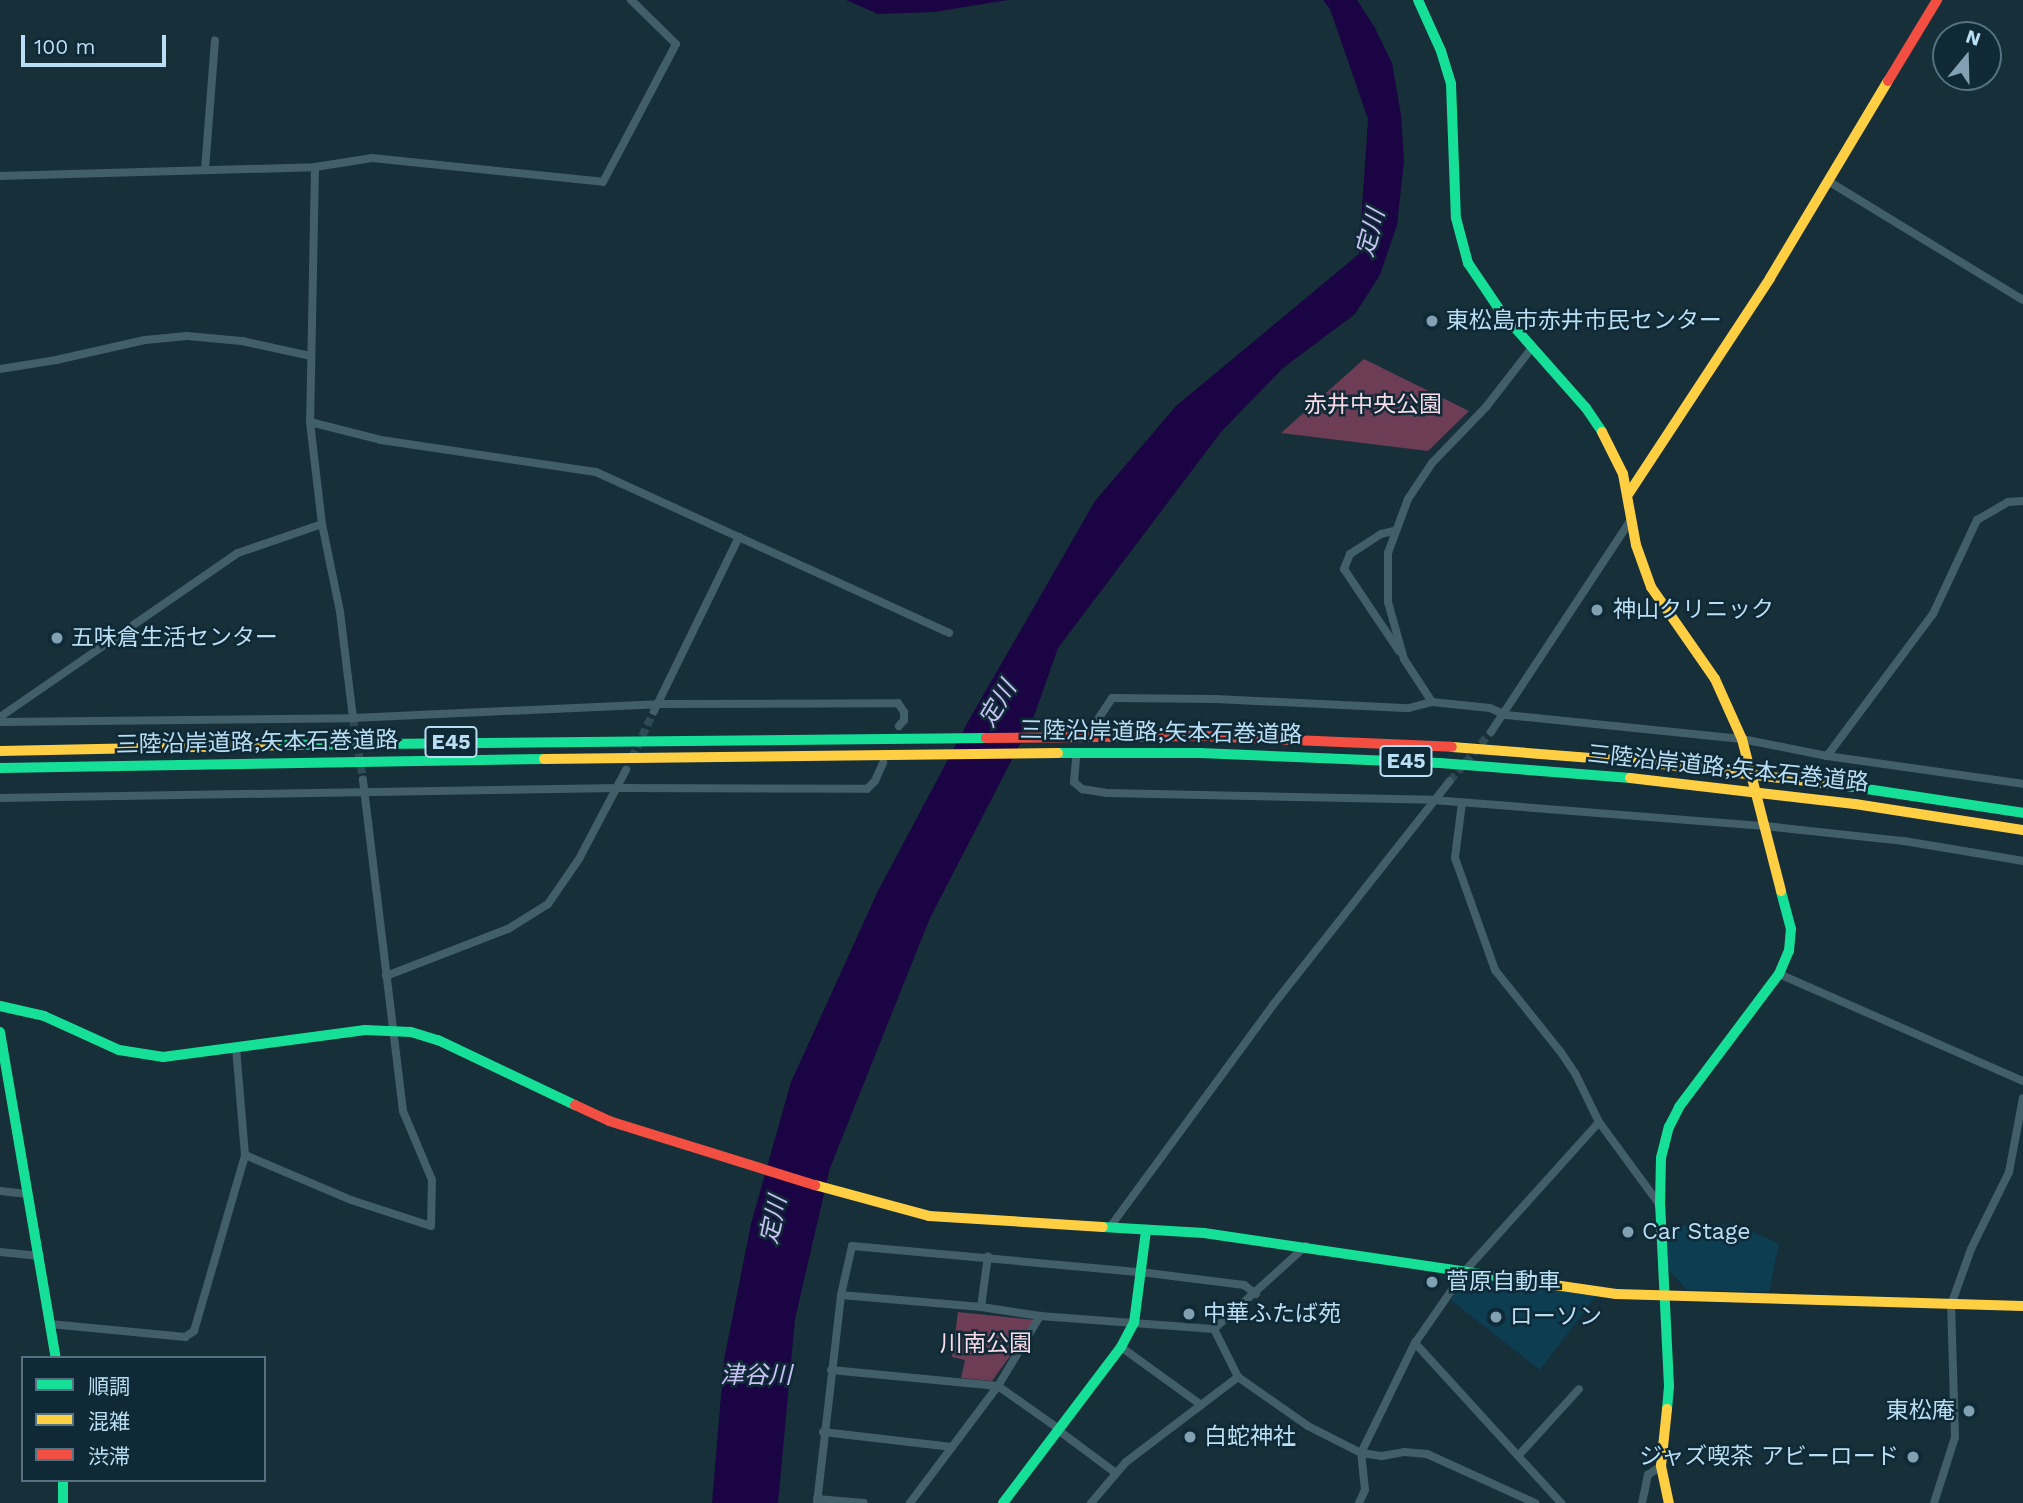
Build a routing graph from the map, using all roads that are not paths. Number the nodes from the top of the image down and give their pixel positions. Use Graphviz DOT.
graph roads {
  1 [pos="631,0"];
  2 [pos="1418,0"];
  3 [pos="1937,0"];
  4 [pos="215,40"];
  5 [pos="314,167"];
  6 [pos="205,170"];
  7 [pos="0,176"];
  8 [pos="1828,181"];
  9 [pos="2023,300"];
  10 [pos="1531,349"];
  11 [pos="311,356"];
  12 [pos="0,369"];
  13 [pos="310,422"];
  14 [pos="1629,493"];
  15 [pos="2023,501"];
  16 [pos="1630,521"];
  17 [pos="322,524"];
  18 [pos="1394,531"];
  19 [pos="739,537"];
  20 [pos="949,633"];
  21 [pos="1404,659"];
  22 [pos="1432,702"];
  23 [pos="656,708"];
  24 [pos="1506,715"];
  25 [pos="353,718"];
  26 [pos="0,719"];
  27 [pos="1094,725"];
  28 [pos="900,731"];
  29 [pos="1491,732"];
  30 [pos="1742,739"];
  31 [pos="0,751"];
  32 [pos="1076,755"];
  33 [pos="1827,756"];
  34 [pos="883,763"];
  35 [pos="0,768"];
  36 [pos="626,770"];
  37 [pos="363,779"];
  38 [pos="1450,781"];
  39 [pos="2023,784"];
  40 [pos="618,788"];
  41 [pos="364,794"];
  42 [pos="0,799"];
  43 [pos="1433,800"];
  44 [pos="1462,803"];
  45 [pos="2023,810"];
  46 [pos="1765,826"];
  47 [pos="2023,830"];
  48 [pos="2023,861"];
  49 [pos="1779,974"];
  50 [pos="386,976"];
  51 [pos="0,1006"];
  52 [pos="392,1029"];
  53 [pos="0,1032"];
  54 [pos="236,1047"];
  55 [pos="2023,1081"];
  56 [pos="2023,1098"];
  57 [pos="1599,1122"];
  58 [pos="245,1155"];
  59 [pos="0,1191"];
  60 [pos="28,1194"];
  61 [pos="1660,1205"];
  62 [pos="1110,1227"];
  63 [pos="1146,1230"];
  64 [pos="1306,1247"];
  65 [pos="0,1252"];
  66 [pos="40,1256"];
  67 [pos="988,1256"];
  68 [pos="1465,1271"];
  69 [pos="1140,1272"];
  70 [pos="1256,1294"];
  71 [pos="841,1295"];
  72 [pos="1665,1296"];
  73 [pos="1951,1305"];
  74 [pos="2023,1306"];
  75 [pos="981,1307"];
  76 [pos="1040,1316"];
  77 [pos="50,1324"];
  78 [pos="1134,1324"];
  79 [pos="1214,1329"];
  80 [pos="1415,1343"];
  81 [pos="1121,1347"];
  82 [pos="56,1356"];
  83 [pos="831,1370"];
  84 [pos="1238,1377"];
  85 [pos="999,1386"];
  86 [pos="1579,1389"];
  87 [pos="1201,1405"];
  88 [pos="1059,1429"];
  89 [pos="823,1432"];
  90 [pos="952,1447"];
  91 [pos="1361,1453"];
  92 [pos="1518,1455"];
  93 [pos="1661,1466"];
  94 [pos="1116,1474"];
  95 [pos="64,1482"];
  96 [pos="817,1501"];
  97 [pos="63,1503"];
  98 [pos="864,1503"];
  99 [pos="910,1503"];
  100 [pos="1003,1503"];
  101 [pos="1091,1503"];
  102 [pos="1359,1503"];
  103 [pos="1535,1503"];
  104 [pos="1561,1503"];
  105 [pos="1642,1503"];
  106 [pos="1669,1503"];
  107 [pos="1934,1503"];
  1 -- 5 [label="street"];
  2 -- 10 [label="main road"];
  3 -- 8 [label="main road"];
  4 -- 6 [label="street"];
  5 -- 6 [label="street"];
  5 -- 11 [label="street"];
  6 -- 7 [label="street"];
  8 -- 9 [label="street"];
  8 -- 14 [label="main road"];
  10 -- 14 [label="main road"];
  10 -- 18 [label="street"];
  11 -- 12 [label="street"];
  11 -- 13 [label="street"];
  13 -- 17 [label="street"];
  13 -- 19 [label="street"];
  14 -- 16 [label="main road"];
  15 -- 33 [label="street"];
  16 -- 24 [label="street"];
  16 -- 30 [label="main road"];
  17 -- 25 [label="street"];
  17 -- 26 [label="street"];
  18 -- 21 [label="street"];
  18 -- 21 [label="street"];
  19 -- 20 [label="street"];
  19 -- 23 [label="street"];
  21 -- 22 [label="street"];
  22 -- 24 [label="street"];
  22 -- 27 [label="street"];
  23 -- 25 [label="street"];
  23 -- 28 [label="street"];
  24 -- 29 [label="street"];
  24 -- 30 [label="street"];
  25 -- 26 [label="street"];
  28 -- 31 [label="main road, 三陸沿岸道路;矢本石巻道路 / E45"];
  28 -- 45 [label="main road, 三陸沿岸道路;矢本石巻道路 / E45"];
  30 -- 33 [label="street"];
  30 -- 46 [label="main road"];
  32 -- 35 [label="main road, 三陸沿岸道路;矢本石巻道路 / E45"];
  32 -- 43 [label="street"];
  32 -- 47 [label="main road, 三陸沿岸道路;矢本石巻道路 / E45"];
  33 -- 39 [label="street"];
  34 -- 40 [label="street"];
  36 -- 40 [label="street"];
  37 -- 41 [label="street"];
  38 -- 43 [label="street"];
  40 -- 41 [label="street"];
  40 -- 50 [label="street"];
  41 -- 42 [label="street"];
  41 -- 50 [label="street"];
  43 -- 44 [label="street"];
  43 -- 62 [label="street"];
  44 -- 46 [label="street"];
  44 -- 57 [label="street"];
  46 -- 48 [label="street"];
  46 -- 49 [label="main road"];
  49 -- 55 [label="street"];
  49 -- 61 [label="main road"];
  50 -- 52 [label="street"];
  51 -- 54 [label="main road"];
  52 -- 54 [label="main road"];
  52 -- 58 [label="street"];
  52 -- 62 [label="main road"];
  53 -- 60 [label="main road"];
  54 -- 58 [label="street"];
  56 -- 73 [label="street"];
  57 -- 61 [label="street"];
  57 -- 68 [label="street"];
  58 -- 77 [label="street"];
  59 -- 60 [label="street"];
  60 -- 66 [label="main road"];
  61 -- 72 [label="main road"];
  62 -- 63 [label="main road"];
  63 -- 64 [label="main road"];
  63 -- 69 [label="main road"];
  64 -- 68 [label="main road"];
  64 -- 70 [label="street"];
  65 -- 66 [label="street"];
  66 -- 77 [label="main road"];
  67 -- 69 [label="street"];
  67 -- 71 [label="street"];
  67 -- 75 [label="street"];
  68 -- 72 [label="main road"];
  68 -- 80 [label="street"];
  69 -- 70 [label="street"];
  69 -- 78 [label="main road"];
  70 -- 79 [label="street"];
  71 -- 75 [label="street"];
  71 -- 83 [label="street"];
  72 -- 73 [label="main road"];
  72 -- 93 [label="main road"];
  73 -- 74 [label="main road"];
  73 -- 107 [label="street"];
  75 -- 76 [label="street"];
  76 -- 78 [label="street"];
  76 -- 85 [label="street"];
  77 -- 82 [label="main road"];
  78 -- 79 [label="street"];
  78 -- 81 [label="main road"];
  79 -- 84 [label="street"];
  80 -- 91 [label="street"];
  80 -- 92 [label="street"];
  81 -- 87 [label="street"];
  81 -- 88 [label="main road"];
  83 -- 85 [label="street"];
  83 -- 89 [label="street"];
  84 -- 87 [label="street"];
  84 -- 91 [label="street"];
  85 -- 88 [label="street"];
  85 -- 90 [label="street"];
  86 -- 92 [label="street"];
  87 -- 94 [label="street"];
  88 -- 94 [label="street"];
  88 -- 100 [label="main road"];
  89 -- 90 [label="street"];
  89 -- 96 [label="street"];
  90 -- 99 [label="street"];
  91 -- 102 [label="street"];
  91 -- 103 [label="street"];
  92 -- 104 [label="street"];
  93 -- 105 [label="street"];
  93 -- 106 [label="main road"];
  94 -- 101 [label="street"];
  95 -- 97 [label="main road"];
  96 -- 98 [label="street"];
}
